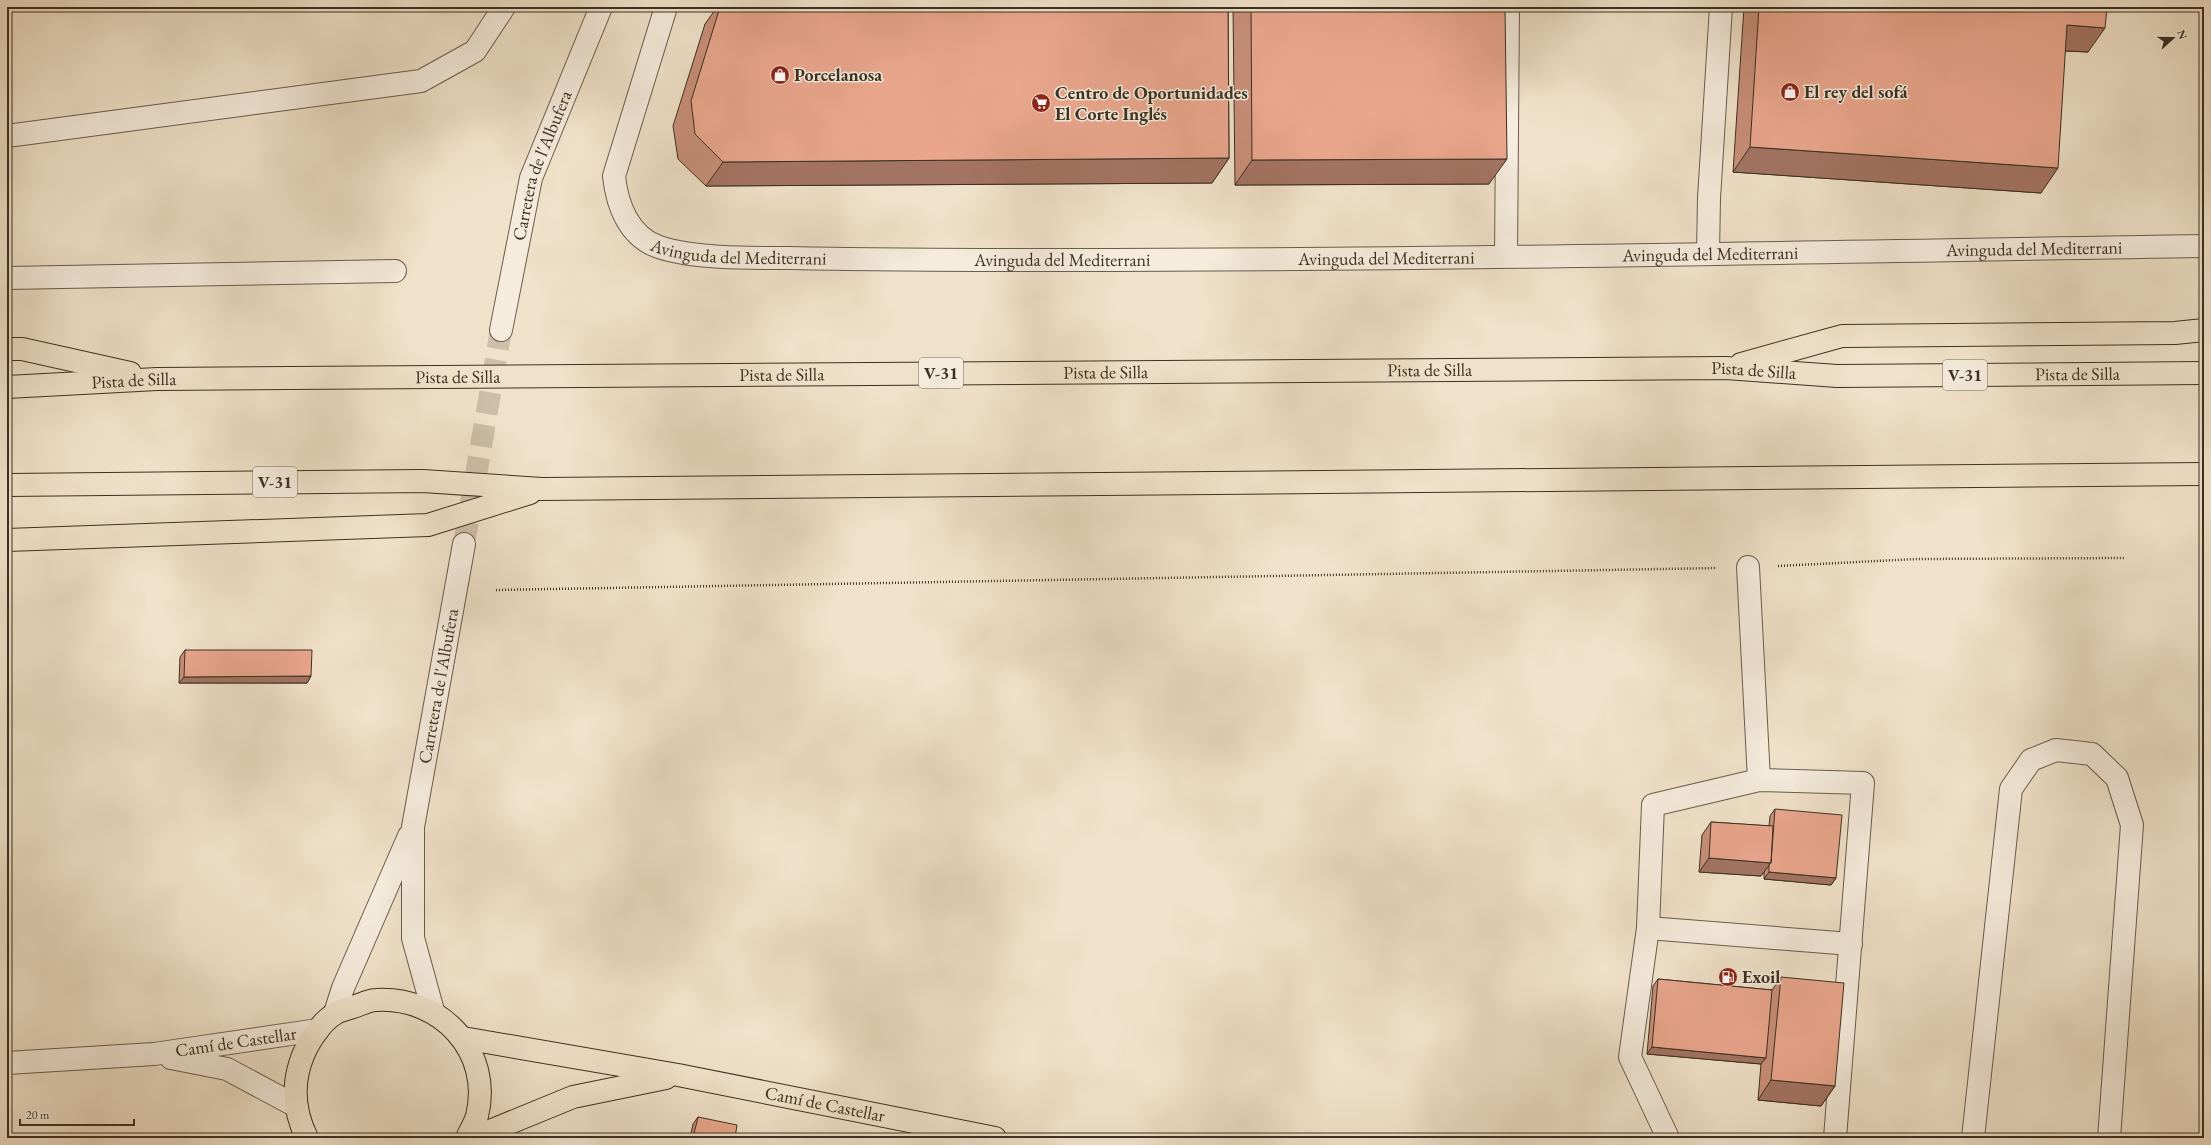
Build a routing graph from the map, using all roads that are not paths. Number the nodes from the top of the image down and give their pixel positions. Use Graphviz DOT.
graph roads {
  1 [pos="504,7"];
  2 [pos="601,7"];
  3 [pos="666,7"];
  4 [pos="1508,7"];
  5 [pos="1721,7"];
  6 [pos="7,136"];
  7 [pos="2204,246"];
  8 [pos="1708,254"];
  9 [pos="1506,256"];
  10 [pos="395,271"];
  11 [pos="7,278"];
  12 [pos="501,330"];
  13 [pos="2204,330"];
  14 [pos="7,350"];
  15 [pos="1726,368"];
  16 [pos="2204,373"];
  17 [pos="157,379"];
  18 [pos="7,388"];
  19 [pos="2204,474"];
  20 [pos="7,485"];
  21 [pos="542,490"];
  22 [pos="12,542"];
  23 [pos="464,544"];
  24 [pos="1748,567"];
  25 [pos="1759,780"];
  26 [pos="413,827"];
  27 [pos="1648,928"];
  28 [pos="1851,944"];
  29 [pos="433,1011"];
  30 [pos="335,1013"];
  31 [pos="318,1030"];
  32 [pos="463,1038"];
  33 [pos="154,1054"];
  34 [pos="7,1063"];
  35 [pos="678,1075"];
  36 [pos="296,1106"];
  37 [pos="306,1138"];
  38 [pos="467,1138"];
  39 [pos="473,1138"];
  40 [pos="995,1138"];
  41 [pos="1668,1138"];
  42 [pos="1835,1138"];
  43 [pos="1973,1138"];
  44 [pos="2109,1138"];
  1 -- 6 [label="street"];
  2 -- 12 [label="street, Carretera de l'Albufera"];
  3 -- 9 [label="street, Avinguda del Mediterrani"];
  4 -- 9 [label="street"];
  5 -- 8 [label="street"];
  7 -- 8 [label="street, Avinguda del Mediterrani"];
  8 -- 9 [label="street, Avinguda del Mediterrani"];
  10 -- 11 [label="street"];
  13 -- 15 [label="main road"];
  14 -- 17 [label="main road"];
  15 -- 16 [label="main road, Pista de Silla / V-31"];
  15 -- 17 [label="main road, Pista de Silla / V-31"];
  17 -- 18 [label="main road, Pista de Silla / V-31"];
  19 -- 21 [label="main road, V-31"];
  20 -- 21 [label="main road, V-31"];
  21 -- 22 [label="main road"];
  23 -- 26 [label="street, Carretera de l'Albufera"];
  24 -- 25 [label="street"];
  25 -- 27 [label="street"];
  25 -- 28 [label="street"];
  26 -- 29 [label="street, Carretera de l'Albufera"];
  26 -- 30 [label="street, Carretera de l'Albufera"];
  27 -- 28 [label="street"];
  27 -- 41 [label="street"];
  28 -- 42 [label="street"];
  29 -- 30 [label="main road"];
  29 -- 32 [label="main road"];
  30 -- 31 [label="main road"];
  31 -- 33 [label="street, Camí de Castellar"];
  31 -- 36 [label="main road"];
  32 -- 35 [label="main road, Camí de Castellar"];
  32 -- 38 [label="main road"];
  33 -- 34 [label="street, Camí de Castellar"];
  33 -- 36 [label="street, Camí de Castellar"];
  35 -- 39 [label="main road, Camí de Castellar"];
  35 -- 40 [label="main road, Camí de Castellar"];
  36 -- 37 [label="main road"];
  43 -- 44 [label="street"];
}
